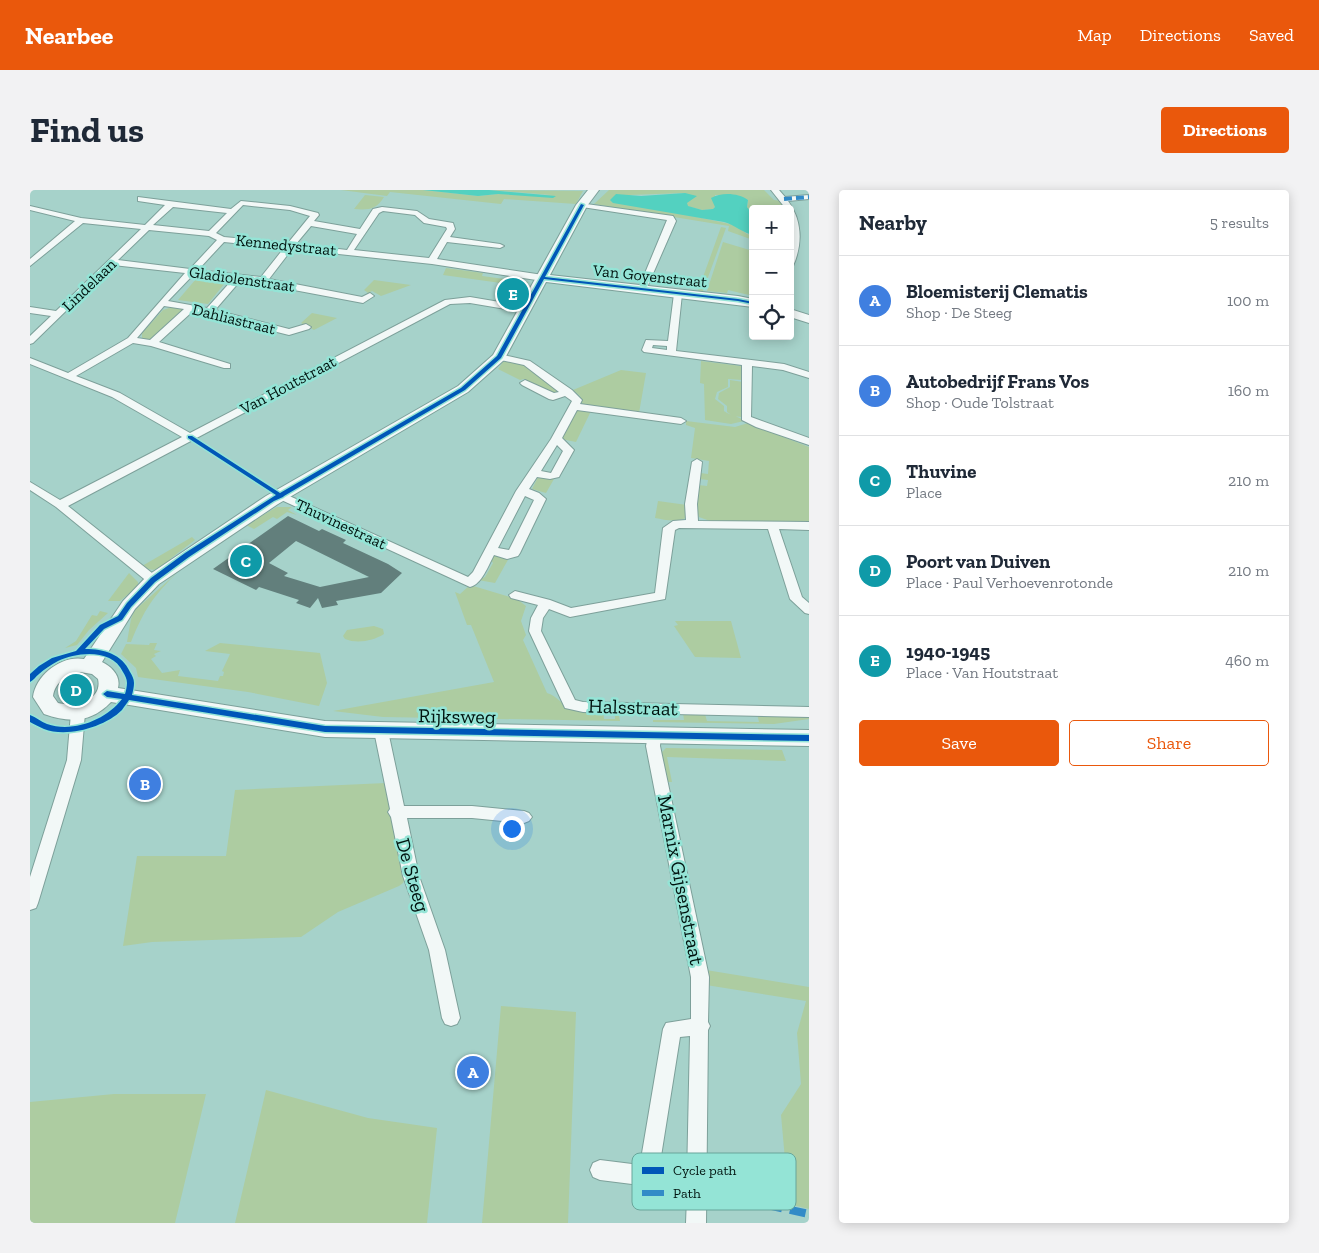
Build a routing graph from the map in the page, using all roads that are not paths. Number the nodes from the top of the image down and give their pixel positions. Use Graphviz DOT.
graph roads {
  1 [pos="594,190"];
  2 [pos="775,190"];
  3 [pos="809,197"];
  4 [pos="141,199"];
  5 [pos="784,199"];
  6 [pos="171,204"];
  7 [pos="582,205"];
  8 [pos="30,208"];
  9 [pos="230,211"];
  10 [pos="81,220"];
  11 [pos="309,223"];
  12 [pos="148,228"];
  13 [pos="362,232"];
  14 [pos="211,234"];
  15 [pos="222,239"];
  16 [pos="445,239"];
  17 [pos="290,246"];
  18 [pos="500,246"];
  19 [pos="350,251"];
  20 [pos="794,251"];
  21 [pos="432,261"];
  22 [pos="113,262"];
  23 [pos="30,263"];
  24 [pos="191,272"];
  25 [pos="238,278"];
  26 [pos="543,278"];
  27 [pos="263,280"];
  28 [pos="642,290"];
  29 [pos="678,294"];
  30 [pos="370,296"];
  31 [pos="749,302"];
  32 [pos="162,303"];
  33 [pos="191,308"];
  34 [pos="30,310"];
  35 [pos="524,310"];
  36 [pos="209,312"];
  37 [pos="58,314"];
  38 [pos="794,315"];
  39 [pos="809,319"];
  40 [pos="306,327"];
  41 [pos="131,340"];
  42 [pos="30,341"];
  43 [pos="152,343"];
  44 [pos="499,357"];
  45 [pos="30,361"];
  46 [pos="747,363"];
  47 [pos="227,366"];
  48 [pos="809,375"];
  49 [pos="69,376"];
  50 [pos="525,383"];
  51 [pos="568,392"];
  52 [pos="573,406"];
  53 [pos="681,421"];
  54 [pos="190,437"];
  55 [pos="556,439"];
  56 [pos="809,442"];
  57 [pos="697,462"];
  58 [pos="534,472"];
  59 [pos="30,485"];
  60 [pos="522,490"];
  61 [pos="281,496"];
  62 [pos="60,505"];
  63 [pos="692,523"];
  64 [pos="772,525"];
  65 [pos="809,526"];
  66 [pos="490,550"];
  67 [pos="153,580"];
  68 [pos="515,595"];
  69 [pos="546,603"];
  70 [pos="809,610"];
  71 [pos="90,665"];
  72 [pos="107,694"];
  73 [pos="36,695"];
  74 [pos="809,712"];
  75 [pos="78,713"];
  76 [pos="380,731"];
  77 [pos="654,735"];
  78 [pos="809,738"];
  79 [pos="396,812"];
  80 [pos="524,817"];
  81 [pos="30,903"];
  82 [pos="451,1018"];
  83 [pos="701,1026"];
  84 [pos="652,1153"];
  85 [pos="697,1153"];
  86 [pos="600,1170"];
  87 [pos="632,1174"];
  88 [pos="696,1210"];
  89 [pos="696,1223"];
  1 -- 7 [label="street"];
  2 -- 5 [label="street"];
  3 -- 5 [label="street"];
  4 -- 6 [label="street"];
  5 -- 20 [label="street"];
  6 -- 9 [label="street"];
  6 -- 12 [label="street, Lindelaan"];
  7 -- 26 [label="street"];
  7 -- 28 [label="street"];
  8 -- 10 [label="street, Kennedystraat"];
  10 -- 12 [label="street, Kennedystraat"];
  10 -- 23 [label="street"];
  11 -- 13 [label="street"];
  11 -- 14 [label="street"];
  11 -- 17 [label="street"];
  12 -- 14 [label="street, Kennedystraat"];
  12 -- 22 [label="street, Lindelaan"];
  13 -- 16 [label="street"];
  13 -- 19 [label="street"];
  14 -- 15 [label="street, Kennedystraat"];
  15 -- 17 [label="street, Kennedystraat"];
  15 -- 24 [label="street"];
  16 -- 18 [label="street"];
  16 -- 21 [label="street"];
  17 -- 19 [label="street, Kennedystraat"];
  17 -- 27 [label="street"];
  19 -- 21 [label="street, Kennedystraat"];
  21 -- 26 [label="street, Kennedystraat"];
  22 -- 24 [label="street, Gladiolenstraat"];
  22 -- 37 [label="street, Lindelaan"];
  24 -- 25 [label="street, Gladiolenstraat"];
  24 -- 32 [label="street"];
  25 -- 27 [label="street, Gladiolenstraat"];
  25 -- 36 [label="street"];
  26 -- 28 [label="street, Van Goyenstraat"];
  26 -- 35 [label="street"];
  27 -- 30 [label="street, Gladiolenstraat"];
  28 -- 29 [label="street, Van Goyenstraat"];
  29 -- 31 [label="street, Van Goyenstraat"];
  29 -- 46 [label="street"];
  32 -- 33 [label="street, Dahliastraat"];
  32 -- 41 [label="street"];
  33 -- 36 [label="street, Dahliastraat"];
  33 -- 43 [label="street"];
  34 -- 37 [label="street"];
  35 -- 44 [label="street"];
  35 -- 54 [label="street, Van Houtstraat"];
  36 -- 40 [label="street, Dahliastraat"];
  37 -- 42 [label="street, Lindelaan"];
  38 -- 39 [label="street"];
  41 -- 43 [label="street"];
  41 -- 49 [label="street"];
  43 -- 47 [label="street"];
  44 -- 51 [label="street"];
  44 -- 61 [label="street"];
  45 -- 49 [label="street"];
  46 -- 48 [label="street"];
  46 -- 56 [label="street"];
  49 -- 54 [label="street"];
  50 -- 51 [label="street"];
  51 -- 52 [label="street"];
  52 -- 53 [label="street"];
  52 -- 55 [label="street"];
  54 -- 62 [label="street, Van Houtstraat"];
  55 -- 58 [label="street"];
  55 -- 58 [label="street"];
  57 -- 63 [label="street"];
  58 -- 60 [label="street"];
  59 -- 62 [label="street"];
  60 -- 66 [label="street"];
  60 -- 66 [label="street"];
  61 -- 66 [label="street, Thuvinestraat"];
  61 -- 67 [label="street"];
  62 -- 67 [label="street"];
  63 -- 64 [label="street"];
  63 -- 69 [label="street"];
  64 -- 65 [label="street"];
  64 -- 70 [label="street"];
  67 -- 71 [label="street"];
  68 -- 69 [label="street"];
  69 -- 74 [label="street, Halsstraat"];
  71 -- 72 [label="street"];
  71 -- 73 [label="street"];
  72 -- 75 [label="street"];
  72 -- 76 [label="street, Rijksweg"];
  73 -- 75 [label="street"];
  75 -- 81 [label="street"];
  76 -- 77 [label="street, Rijksweg"];
  76 -- 79 [label="street, De Steeg"];
  77 -- 78 [label="street, Rijksweg"];
  77 -- 83 [label="street, Marnix Gijsenstraat"];
  79 -- 80 [label="street"];
  79 -- 82 [label="street, De Steeg"];
  83 -- 84 [label="street"];
  83 -- 85 [label="street, Marnix Gijsenstraat"];
  86 -- 87 [label="street"];
  88 -- 89 [label="street, Marnix Gijsenstraat"];
}
